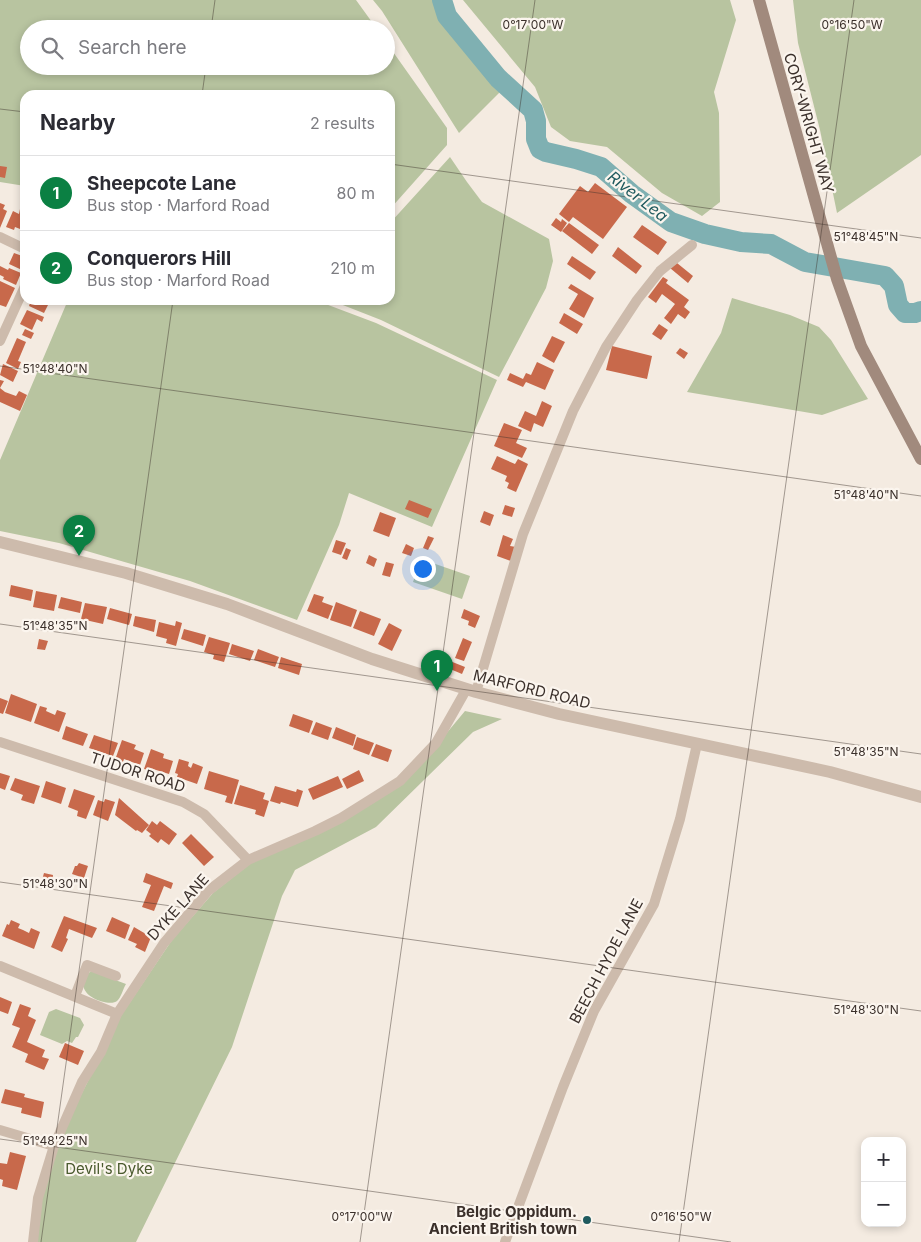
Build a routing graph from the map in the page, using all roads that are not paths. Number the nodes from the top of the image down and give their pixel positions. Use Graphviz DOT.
graph roads {
  1 [pos="759,0"];
  2 [pos="0,236"];
  3 [pos="692,245"];
  4 [pos="20,246"];
  5 [pos="20,297"];
  6 [pos="0,341"];
  7 [pos="921,459"];
  8 [pos="0,542"];
  9 [pos="471,691"];
  10 [pos="0,742"];
  11 [pos="697,744"];
  12 [pos="921,797"];
  13 [pos="248,860"];
  14 [pos="0,966"];
  15 [pos="116,976"];
  16 [pos="75,996"];
  17 [pos="117,1014"];
  18 [pos="0,1130"];
  19 [pos="54,1146"];
  20 [pos="33,1242"];
  21 [pos="505,1242"];
  1 -- 7 [label="main road, CORY-WRIGHT WAY"];
  2 -- 4 [label="street"];
  3 -- 9 [label="street, DYKE LANE"];
  5 -- 6 [label="street"];
  8 -- 9 [label="street, MARFORD ROAD"];
  9 -- 11 [label="street, MARFORD ROAD"];
  9 -- 13 [label="street, DYKE LANE"];
  10 -- 13 [label="street, TUDOR ROAD"];
  11 -- 12 [label="street, MARFORD ROAD"];
  11 -- 21 [label="street, BEECH HYDE LANE"];
  13 -- 17 [label="street, DYKE LANE"];
  14 -- 16 [label="street"];
  15 -- 16 [label="street"];
  16 -- 17 [label="street"];
  17 -- 19 [label="street, DYKE LANE"];
  18 -- 19 [label="street"];
  19 -- 20 [label="street, DYKE LANE"];
}
